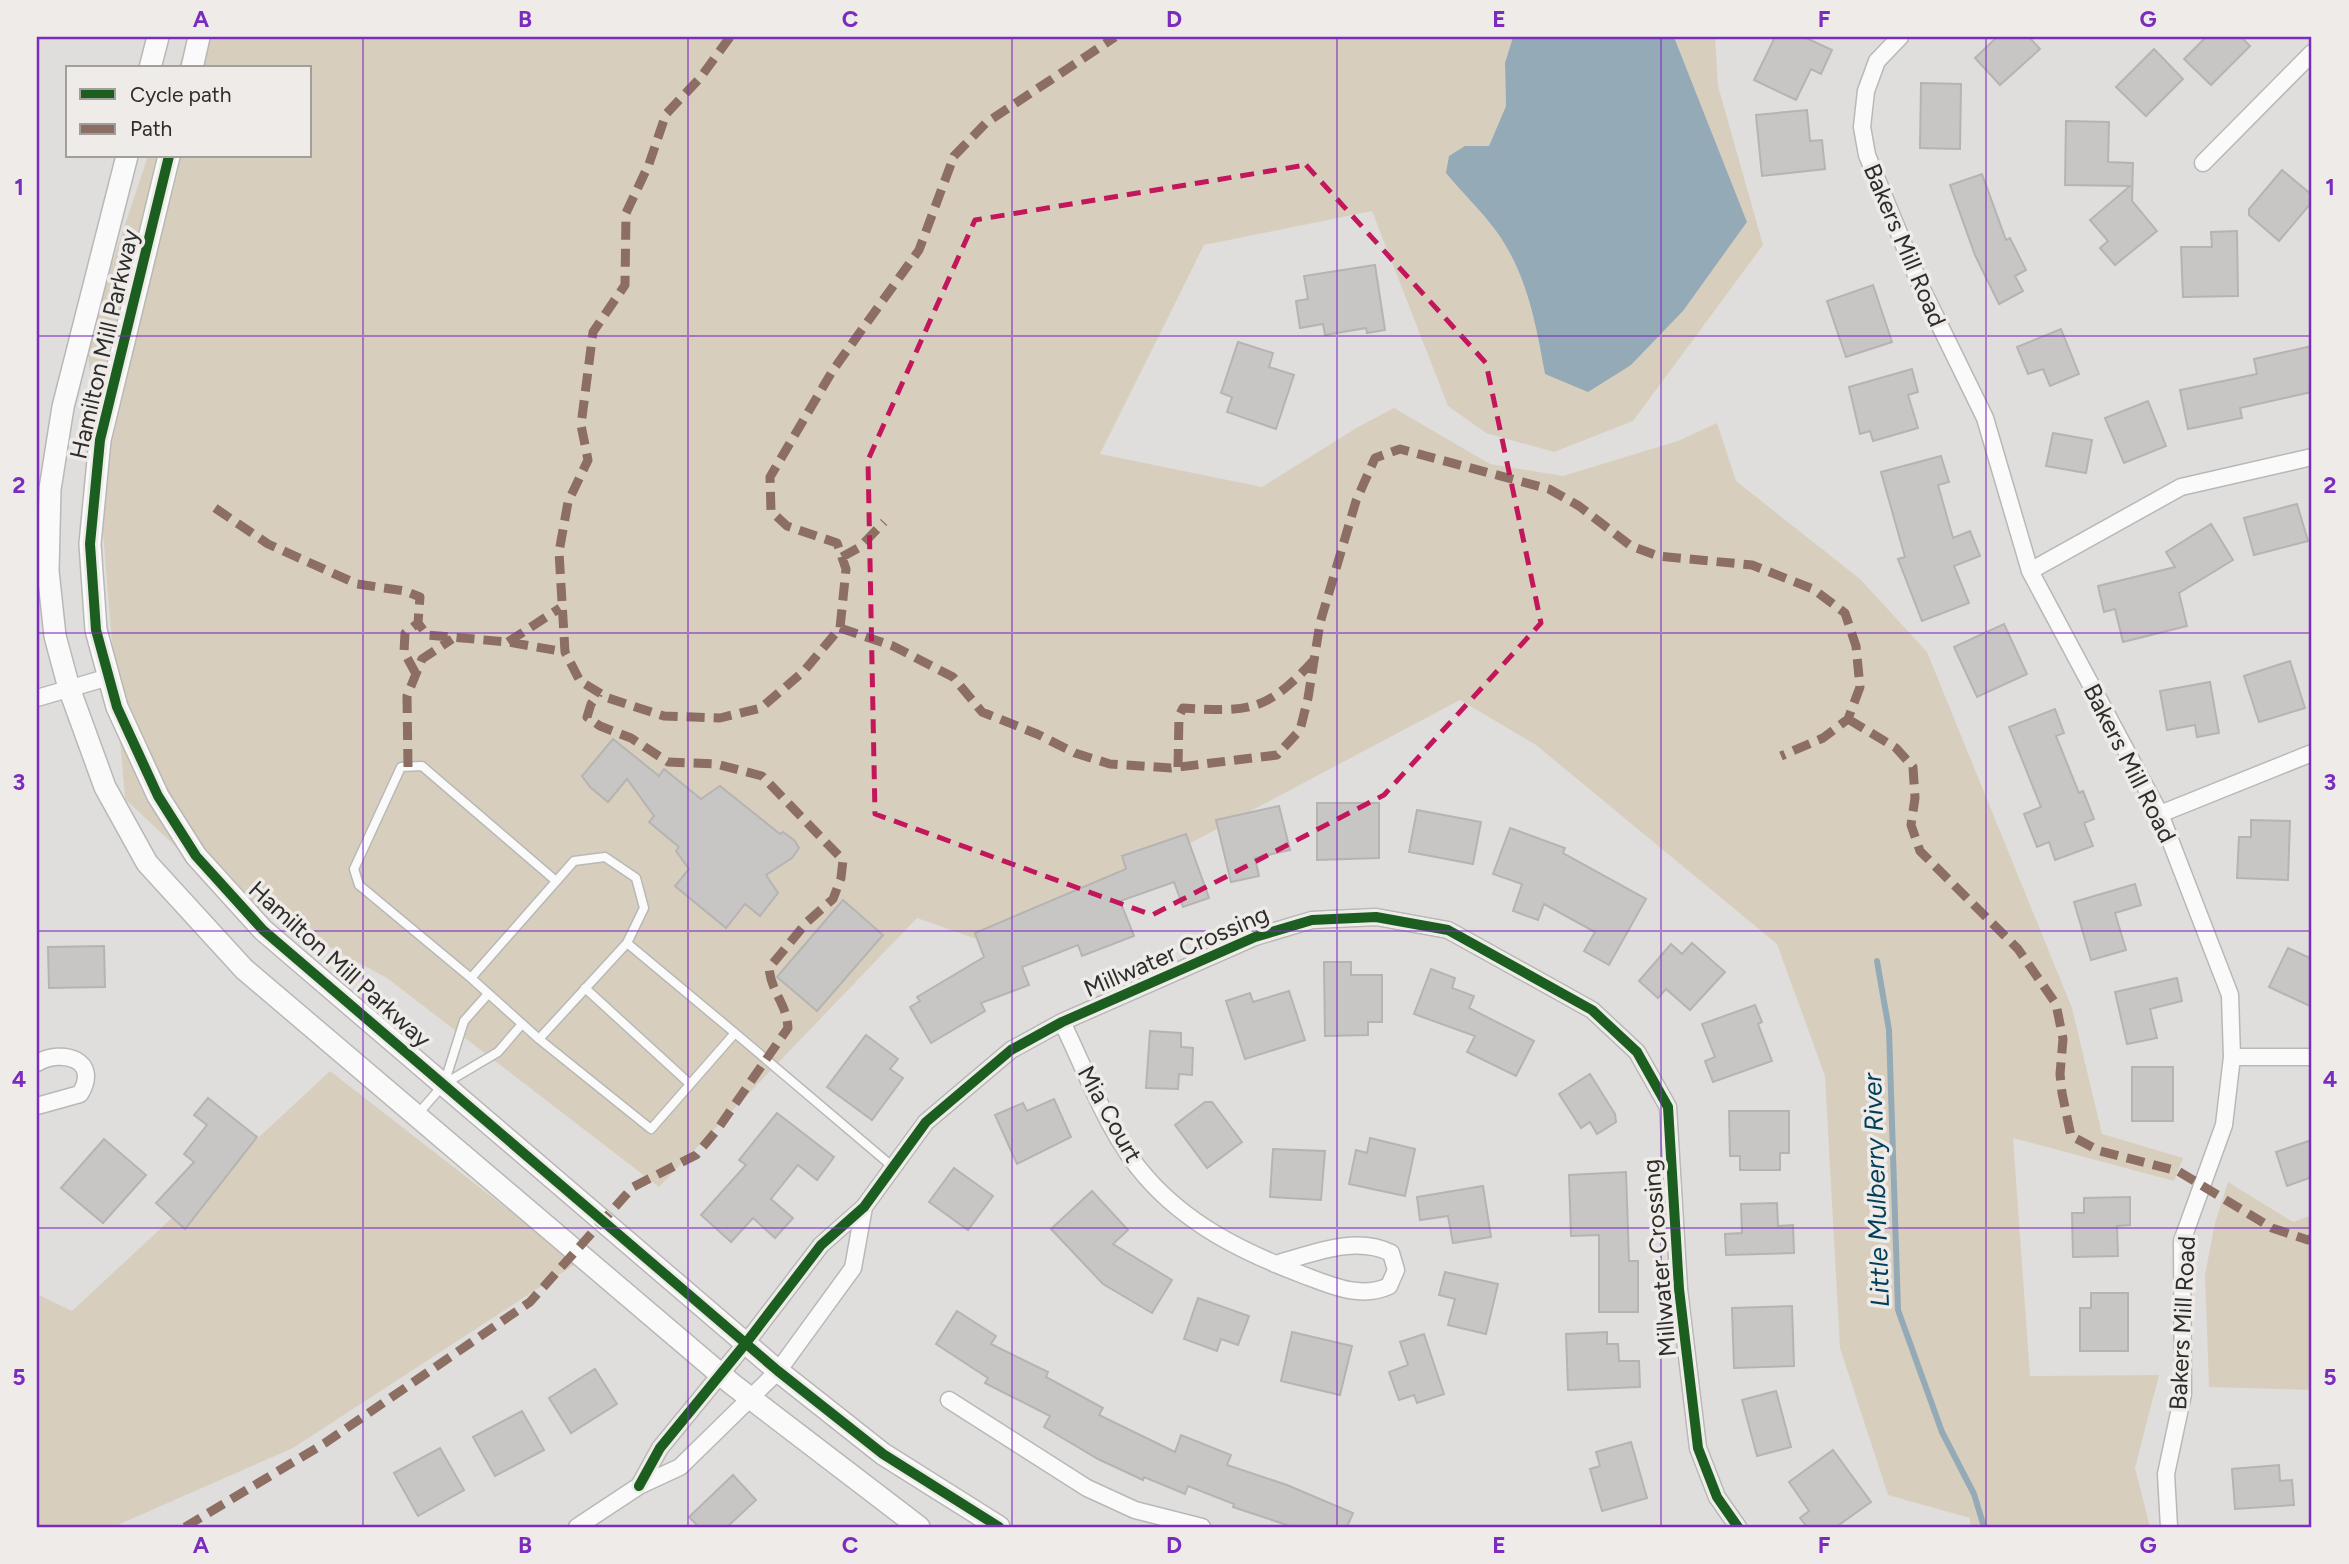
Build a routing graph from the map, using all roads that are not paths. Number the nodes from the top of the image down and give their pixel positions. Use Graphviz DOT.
graph roads {
  1 [pos="158,37"];
  2 [pos="200,37"];
  3 [pos="1900,37"];
  4 [pos="2312,53"];
  5 [pos="151,66"];
  6 [pos="192,66"];
  7 [pos="126,158"];
  8 [pos="169,158"];
  9 [pos="2203,163"];
  10 [pos="2312,457"];
  11 [pos="2030,571"];
  12 [pos="109,677"];
  13 [pos="69,688"];
  14 [pos="37,698"];
  15 [pos="2312,752"];
  16 [pos="2160,814"];
  17 [pos="556,881"];
  18 [pos="627,943"];
  19 [pos="471,978"];
  20 [pos="585,988"];
  21 [pos="488,994"];
  22 [pos="1062,1022"];
  23 [pos="522,1024"];
  24 [pos="735,1033"];
  25 [pos="539,1039"];
  26 [pos="2232,1057"];
  27 [pos="2312,1057"];
  28 [pos="37,1063"];
  29 [pos="444,1084"];
  30 [pos="690,1084"];
  31 [pos="37,1106"];
  32 [pos="417,1115"];
  33 [pos="893,1167"];
  34 [pos="864,1207"];
  35 [pos="1275,1264"];
  36 [pos="746,1343"];
  37 [pos="778,1371"];
  38 [pos="719,1372"];
  39 [pos="752,1399"];
  40 [pos="949,1400"];
  41 [pos="639,1486"];
  42 [pos="577,1527"];
  43 [pos="919,1527"];
  44 [pos="999,1527"];
  45 [pos="1202,1527"];
  46 [pos="1738,1527"];
  47 [pos="2169,1527"];
  1 -- 5 [label="street"];
  2 -- 6 [label="street"];
  3 -- 11 [label="street, Bakers Mill Road"];
  4 -- 9 [label="street"];
  7 -- 13 [label="street, Hamilton Mill Parkway"];
  8 -- 12 [label="street, Hamilton Mill Parkway"];
  10 -- 11 [label="street"];
  11 -- 16 [label="street, Bakers Mill Road"];
  12 -- 13 [label="street"];
  12 -- 29 [label="street, Hamilton Mill Parkway"];
  13 -- 14 [label="street"];
  13 -- 32 [label="street, Hamilton Mill Parkway"];
  15 -- 16 [label="street"];
  16 -- 26 [label="street, Bakers Mill Road"];
  17 -- 18 [label="lane"];
  17 -- 19 [label="lane"];
  17 -- 19 [label="lane"];
  18 -- 20 [label="lane"];
  18 -- 24 [label="lane"];
  19 -- 21 [label="lane"];
  20 -- 25 [label="lane"];
  20 -- 30 [label="lane"];
  21 -- 23 [label="lane"];
  21 -- 29 [label="lane"];
  22 -- 33 [label="street, Millwater Crossing"];
  22 -- 35 [label="street, Mia Court"];
  22 -- 46 [label="street, Millwater Crossing"];
  23 -- 25 [label="lane"];
  23 -- 29 [label="lane"];
  24 -- 30 [label="lane"];
  24 -- 33 [label="lane"];
  25 -- 30 [label="lane"];
  26 -- 27 [label="street"];
  26 -- 47 [label="street, Bakers Mill Road"];
  28 -- 31 [label="street"];
  29 -- 32 [label="lane"];
  29 -- 36 [label="street, Hamilton Mill Parkway"];
  32 -- 38 [label="street, Hamilton Mill Parkway"];
  33 -- 34 [label="street, Millwater Crossing"];
  34 -- 36 [label="street, Millwater Crossing"];
  34 -- 37 [label="street, Millwater Crossing"];
  35 -- 35 [label="street, Mia Court"];
  36 -- 37 [label="street, Hamilton Mill Parkway"];
  36 -- 38 [label="street, Millwater Crossing"];
  37 -- 39 [label="street, Millwater Crossing"];
  37 -- 44 [label="street, Hamilton Mill Parkway"];
  38 -- 39 [label="street, Hamilton Mill Parkway"];
  38 -- 41 [label="street, Millwater Crossing"];
  39 -- 41 [label="street, Millwater Crossing"];
  39 -- 43 [label="street, Hamilton Mill Parkway"];
  40 -- 45 [label="street"];
  41 -- 42 [label="street, Millwater Crossing"];
}
